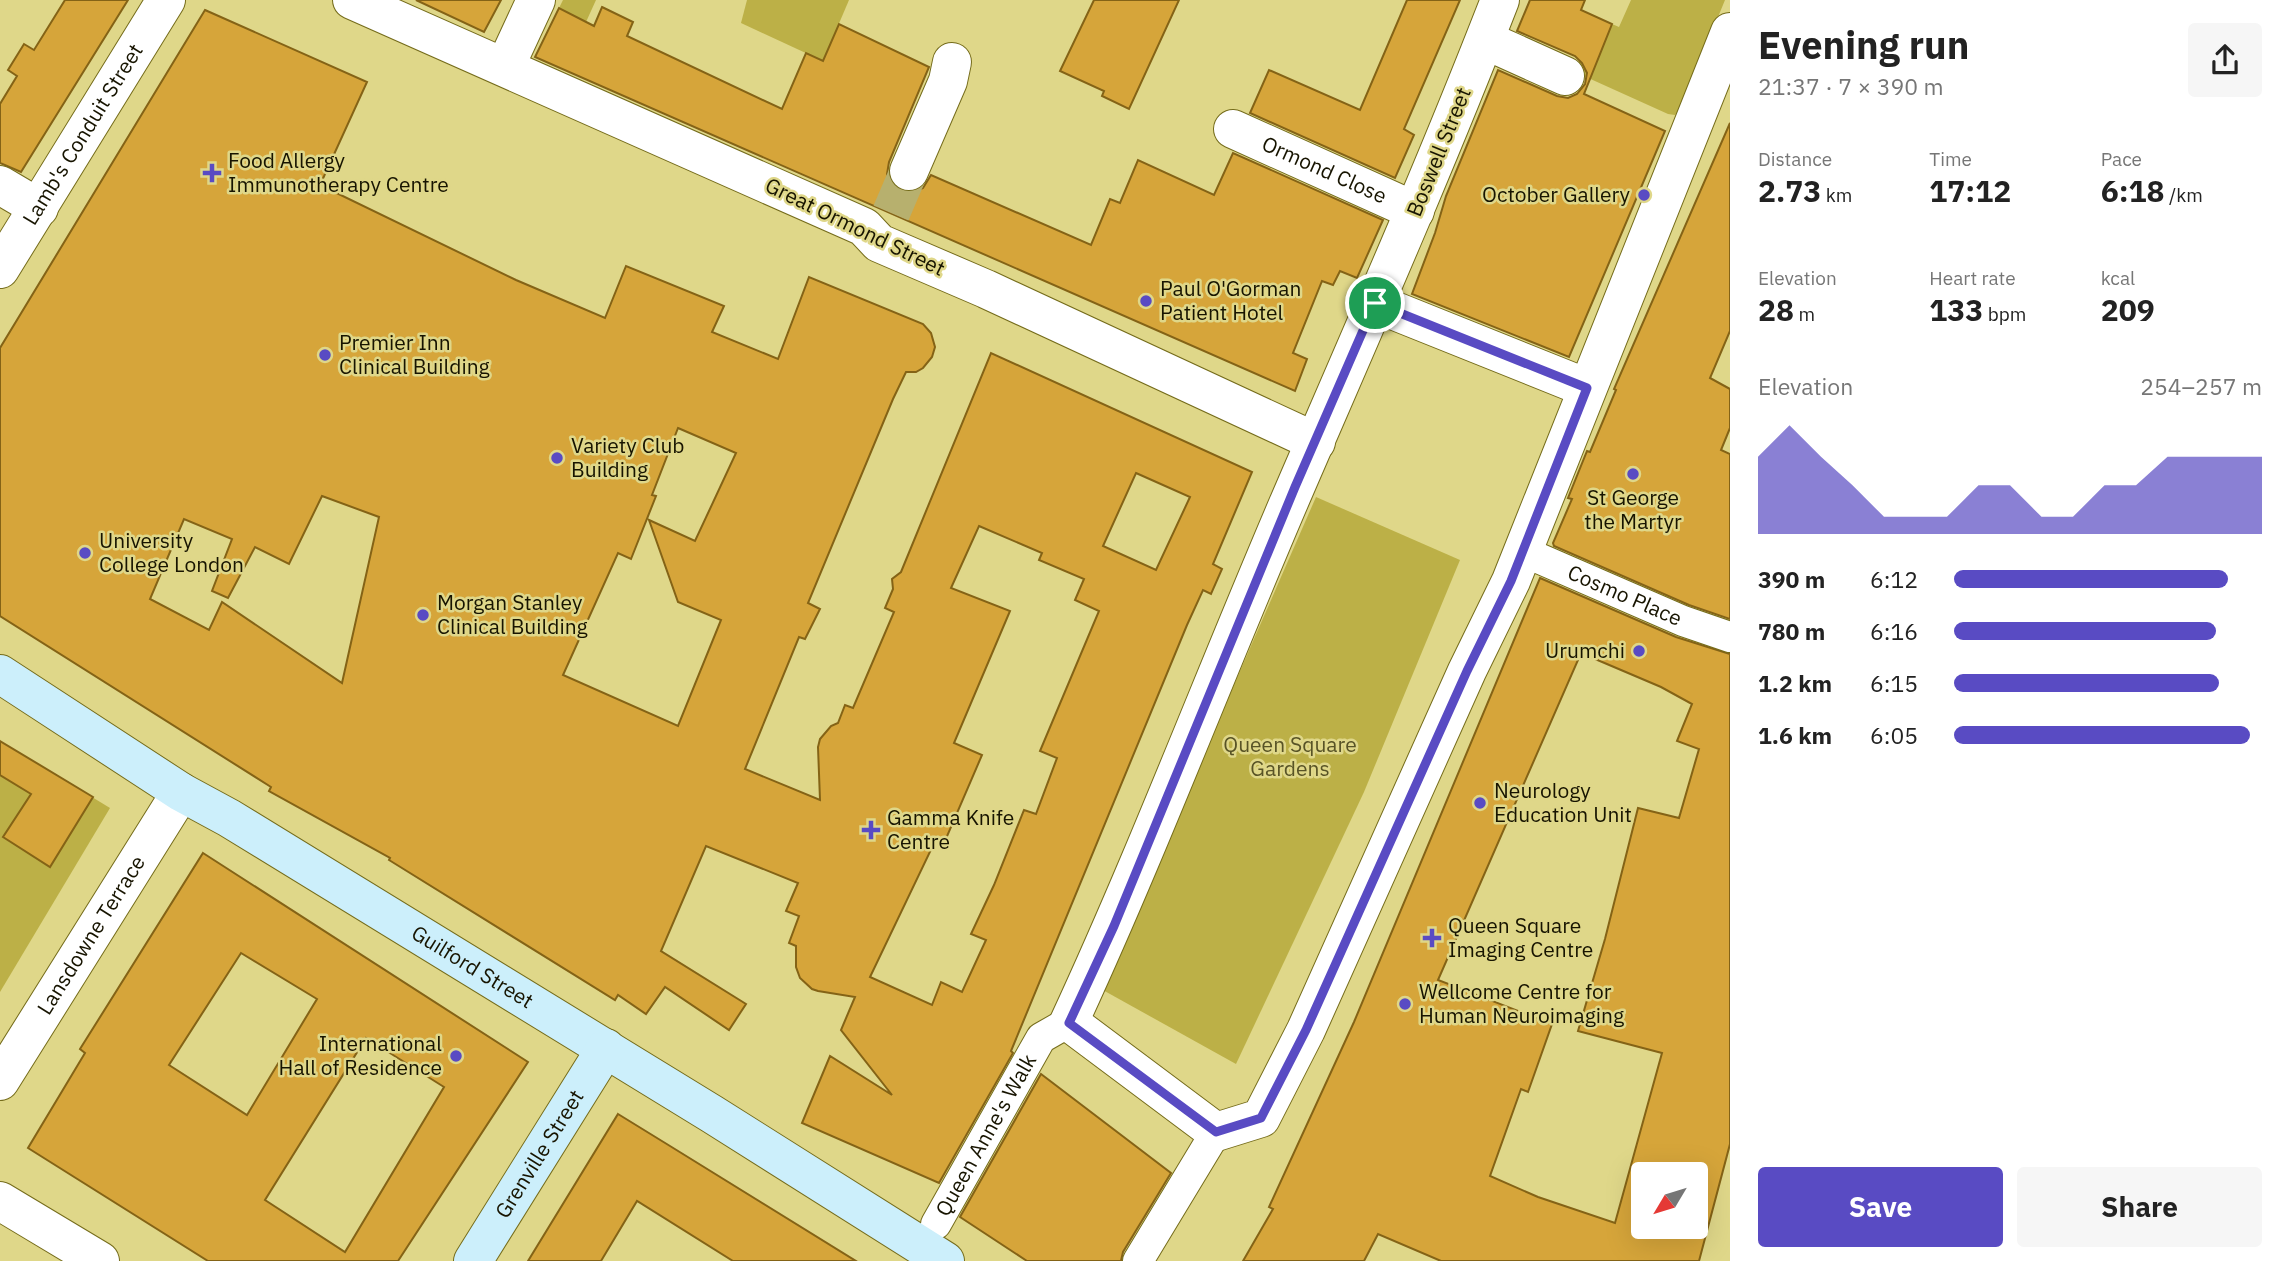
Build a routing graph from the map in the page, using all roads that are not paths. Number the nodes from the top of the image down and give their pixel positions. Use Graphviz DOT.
graph roads {
  1 [pos="166,0"];
  2 [pos="352,0"];
  3 [pos="536,0"];
  4 [pos="1500,0"];
  5 [pos="1730,32"];
  6 [pos="1485,40"];
  7 [pos="952,62"];
  8 [pos="505,67"];
  9 [pos="1565,76"];
  10 [pos="1233,129"];
  11 [pos="909,171"];
  12 [pos="0,185"];
  13 [pos="39,208"];
  14 [pos="1415,211"];
  15 [pos="0,269"];
  16 [pos="1375,303"];
  17 [pos="1587,388"];
  18 [pos="1316,442"];
  19 [pos="1522,551"];
  20 [pos="1730,637"];
  21 [pos="0,674"];
  22 [pos="181,792"];
  23 [pos="1069,1023"];
  24 [pos="606,1048"];
  25 [pos="0,1081"];
  26 [pos="1216,1132"];
  27 [pos="0,1201"];
  28 [pos="936,1224"];
  29 [pos="100,1261"];
  30 [pos="473,1261"];
  31 [pos="945,1261"];
  32 [pos="1138,1261"];
  1 -- 13 [label="street, Lamb's Conduit Street"];
  2 -- 8 [label="street, Great Ormond Street"];
  3 -- 8 [label="street"];
  4 -- 6 [label="street, Boswell Street"];
  5 -- 17 [label="street"];
  6 -- 9 [label="street"];
  6 -- 14 [label="street, Boswell Street"];
  7 -- 11 [label="street"];
  8 -- 18 [label="street, Great Ormond Street"];
  10 -- 14 [label="street, Ormond Close"];
  12 -- 13 [label="street"];
  13 -- 15 [label="street, Lamb's Conduit Street"];
  14 -- 16 [label="street, Boswell Street"];
  16 -- 17 [label="street"];
  16 -- 18 [label="street, Boswell Street"];
  17 -- 19 [label="street"];
  18 -- 23 [label="street, Boswell Street"];
  19 -- 20 [label="street, Cosmo Place"];
  19 -- 26 [label="street"];
  21 -- 22 [label="main road, Guilford Street"];
  22 -- 24 [label="main road, Guilford Street"];
  22 -- 25 [label="street, Lansdowne Terrace"];
  23 -- 26 [label="street"];
  23 -- 28 [label="street, Queen Anne's Walk"];
  24 -- 30 [label="main road, Grenville Street"];
  24 -- 31 [label="main road, Guilford Street"];
  26 -- 32 [label="street"];
  27 -- 29 [label="street"];
}
